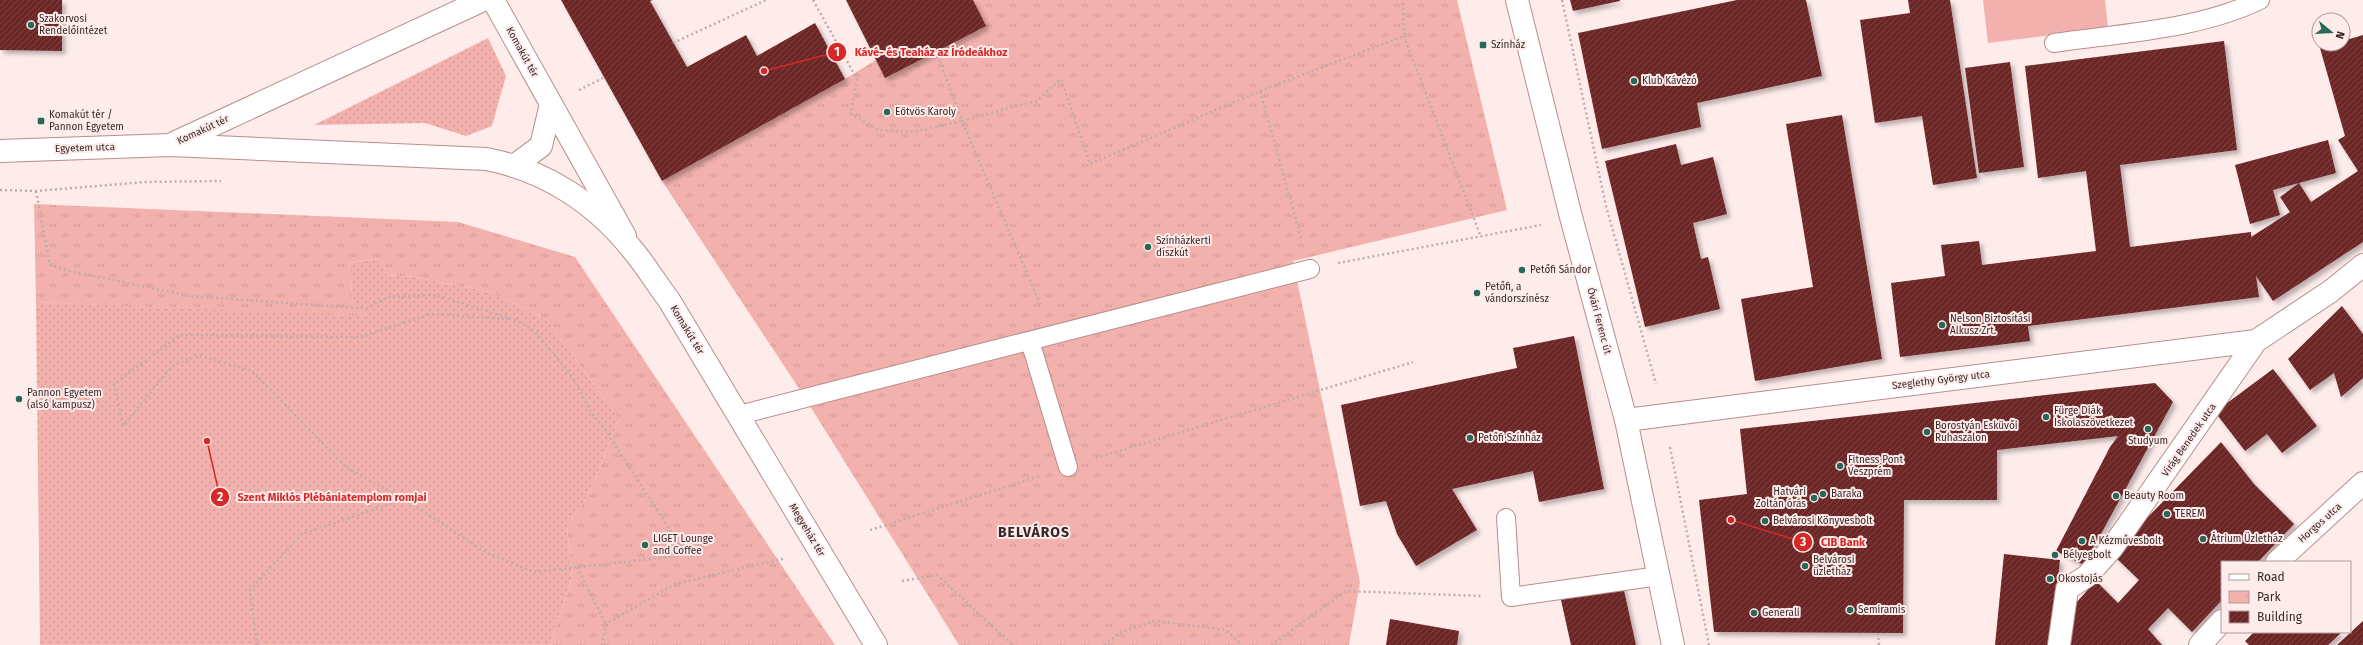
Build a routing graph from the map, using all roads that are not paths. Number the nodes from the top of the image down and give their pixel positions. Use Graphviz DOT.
graph roads {
  1 [pos="483,0"];
  2 [pos="493,0"];
  3 [pos="1517,0"];
  4 [pos="2260,0"];
  5 [pos="2054,43"];
  6 [pos="551,104"];
  7 [pos="171,145"];
  8 [pos="0,151"];
  9 [pos="514,166"];
  10 [pos="631,248"];
  11 [pos="2363,265"];
  12 [pos="1310,268"];
  13 [pos="1030,341"];
  14 [pos="2256,341"];
  15 [pos="739,415"];
  16 [pos="1626,420"];
  17 [pos="1068,467"];
  18 [pos="2363,483"];
  19 [pos="1506,518"];
  20 [pos="2278,561"];
  21 [pos="1659,576"];
  22 [pos="2221,622"];
  23 [pos="876,645"];
  24 [pos="1673,645"];
  25 [pos="2059,645"];
  26 [pos="2200,645"];
  1 -- 7 [label="street, Komakút tér"];
  2 -- 6 [label="street, Komakút tér"];
  3 -- 16 [label="street, Óvári Ferenc út"];
  4 -- 5 [label="lane"];
  6 -- 9 [label="street"];
  6 -- 10 [label="street, Komakút tér"];
  7 -- 8 [label="street, Egyetem utca"];
  7 -- 9 [label="street, Komakút tér"];
  9 -- 10 [label="street, Komakút tér"];
  10 -- 15 [label="street, Komakút tér"];
  11 -- 14 [label="street, Virág Benedek utca"];
  12 -- 13 [label="lane"];
  13 -- 15 [label="lane"];
  13 -- 17 [label="lane"];
  14 -- 16 [label="street, Szeglethy György utca"];
  14 -- 25 [label="street, Virág Benedek utca"];
  15 -- 23 [label="street, Megyeház tér"];
  16 -- 21 [label="street, Óvári Ferenc út"];
  18 -- 20 [label="street, Horgos utca"];
  19 -- 21 [label="lane"];
  21 -- 24 [label="street, Óvári Ferenc út"];
  22 -- 26 [label="street"];
}
